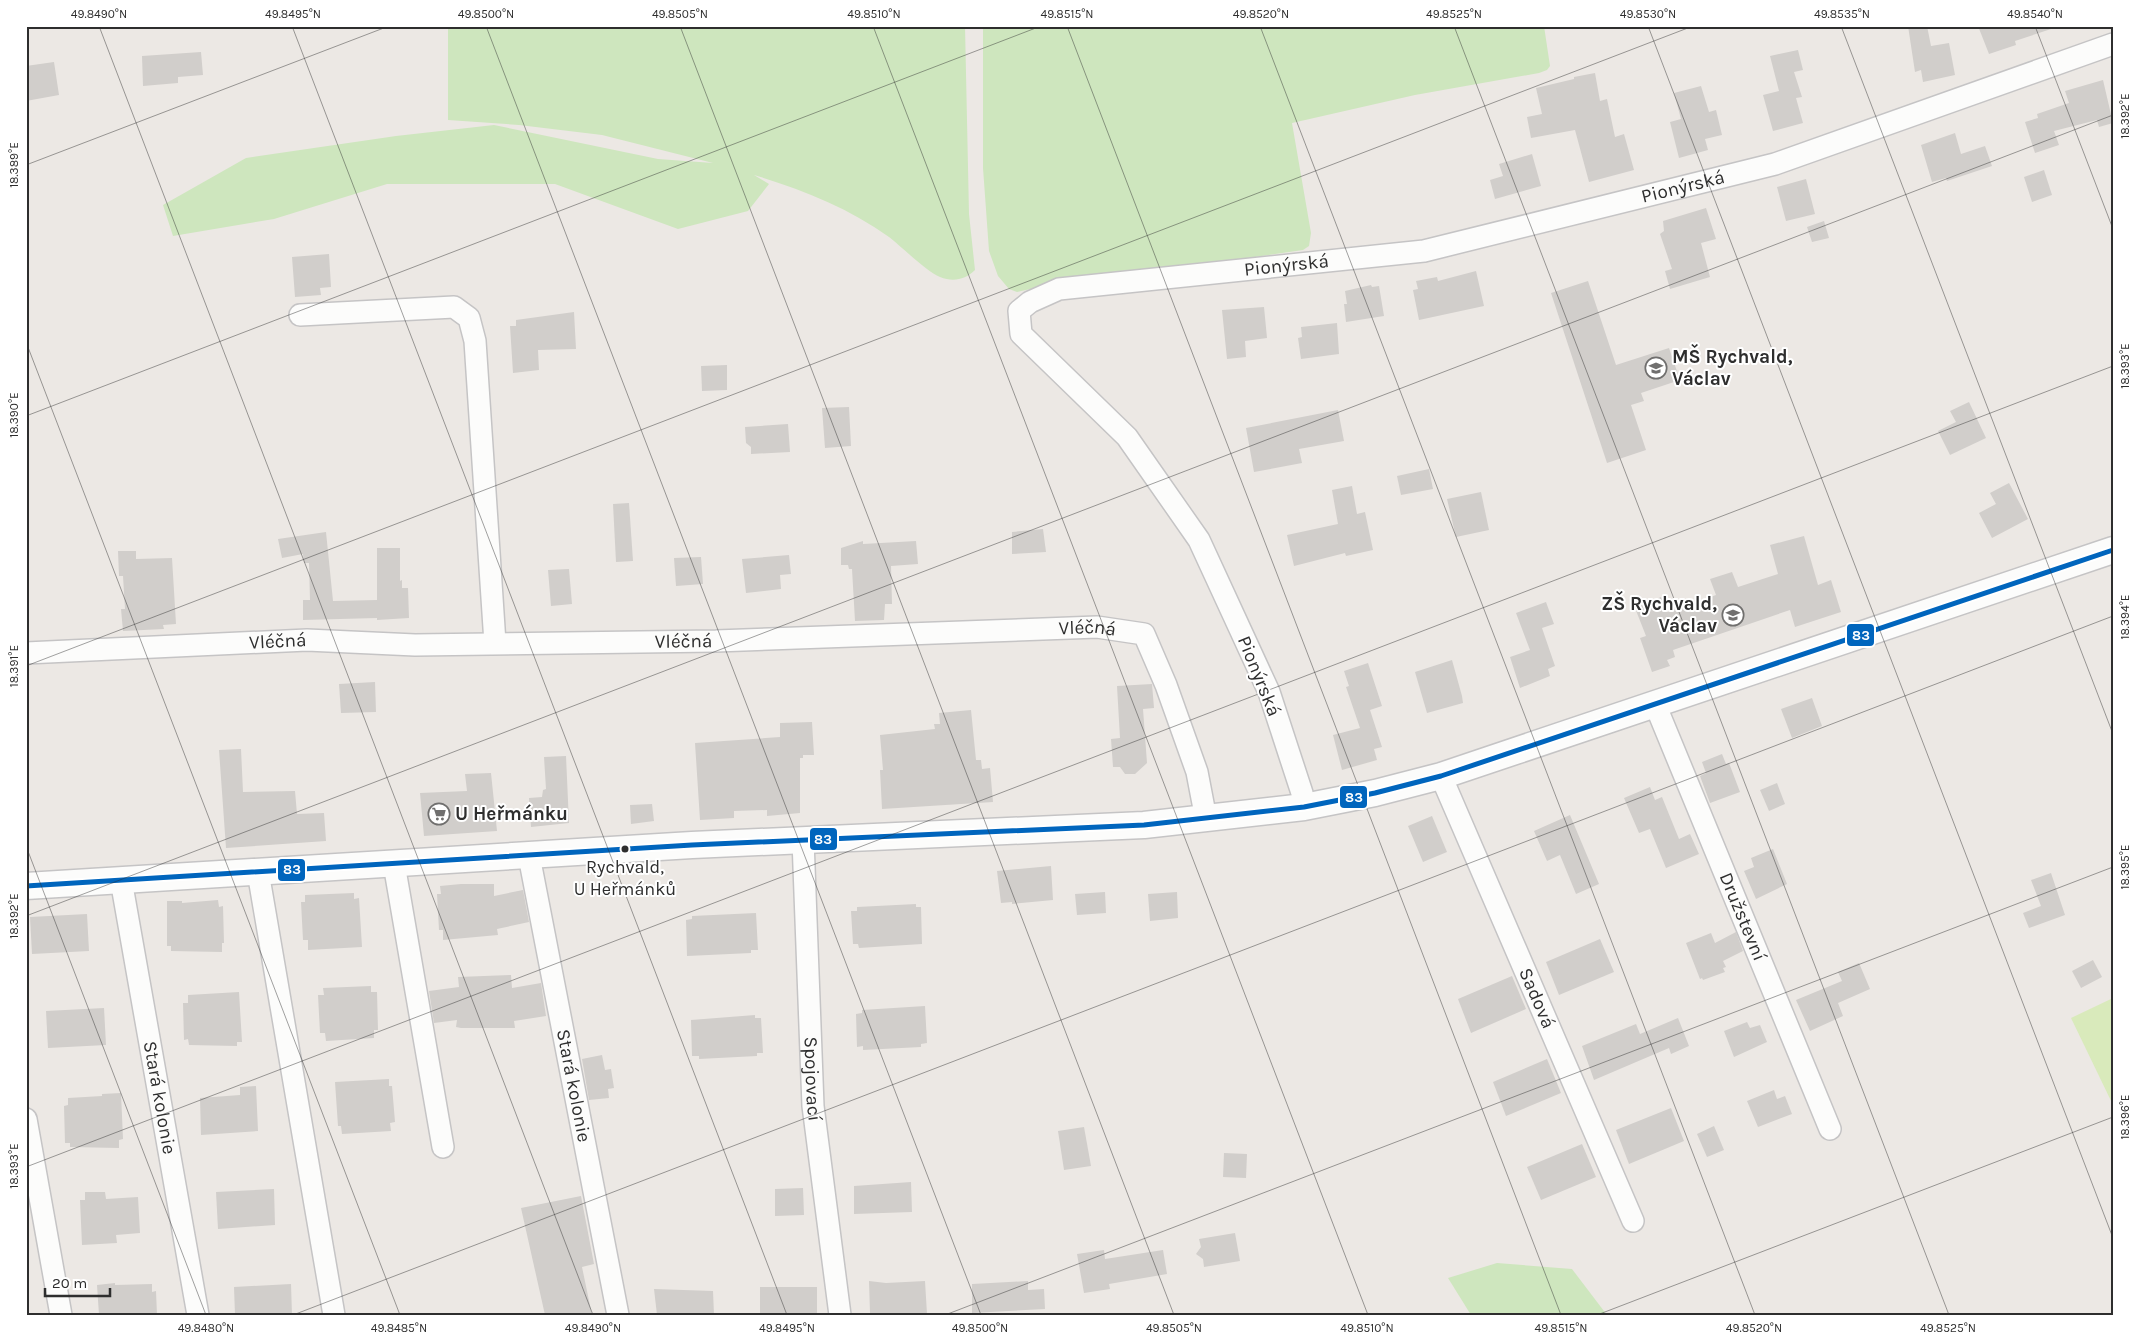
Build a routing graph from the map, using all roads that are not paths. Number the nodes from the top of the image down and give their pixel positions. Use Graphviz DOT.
graph roads {
  1 [pos="2113,44"];
  2 [pos="300,315"];
  3 [pos="2113,550"];
  4 [pos="495,643"];
  5 [pos="26,653"];
  6 [pos="1655,704"];
  7 [pos="1441,776"];
  8 [pos="1304,807"];
  9 [pos="1206,819"];
  10 [pos="803,840"];
  11 [pos="530,856"];
  12 [pos="394,864"];
  13 [pos="258,872"];
  14 [pos="122,880"];
  15 [pos="26,886"];
  16 [pos="26,1119"];
  17 [pos="1830,1129"];
  18 [pos="443,1147"];
  19 [pos="1633,1221"];
  20 [pos="60,1315"];
  21 [pos="198,1315"];
  22 [pos="334,1315"];
  23 [pos="618,1315"];
  24 [pos="840,1315"];
  1 -- 8 [label="street, Pionýrská"];
  2 -- 4 [label="street"];
  3 -- 6 [label="street"];
  4 -- 5 [label="street, Vléčná"];
  4 -- 9 [label="street, Vléčná"];
  6 -- 7 [label="street"];
  6 -- 17 [label="street, Družstevní"];
  7 -- 8 [label="street"];
  7 -- 19 [label="street, Sadová"];
  8 -- 9 [label="street"];
  9 -- 10 [label="street"];
  10 -- 11 [label="street"];
  10 -- 24 [label="street, Spojovací"];
  11 -- 12 [label="street"];
  11 -- 23 [label="street, Stará kolonie"];
  12 -- 13 [label="street"];
  12 -- 18 [label="street"];
  13 -- 14 [label="street"];
  13 -- 22 [label="street"];
  14 -- 15 [label="street"];
  14 -- 21 [label="street, Stará kolonie"];
  16 -- 20 [label="street"];
}
